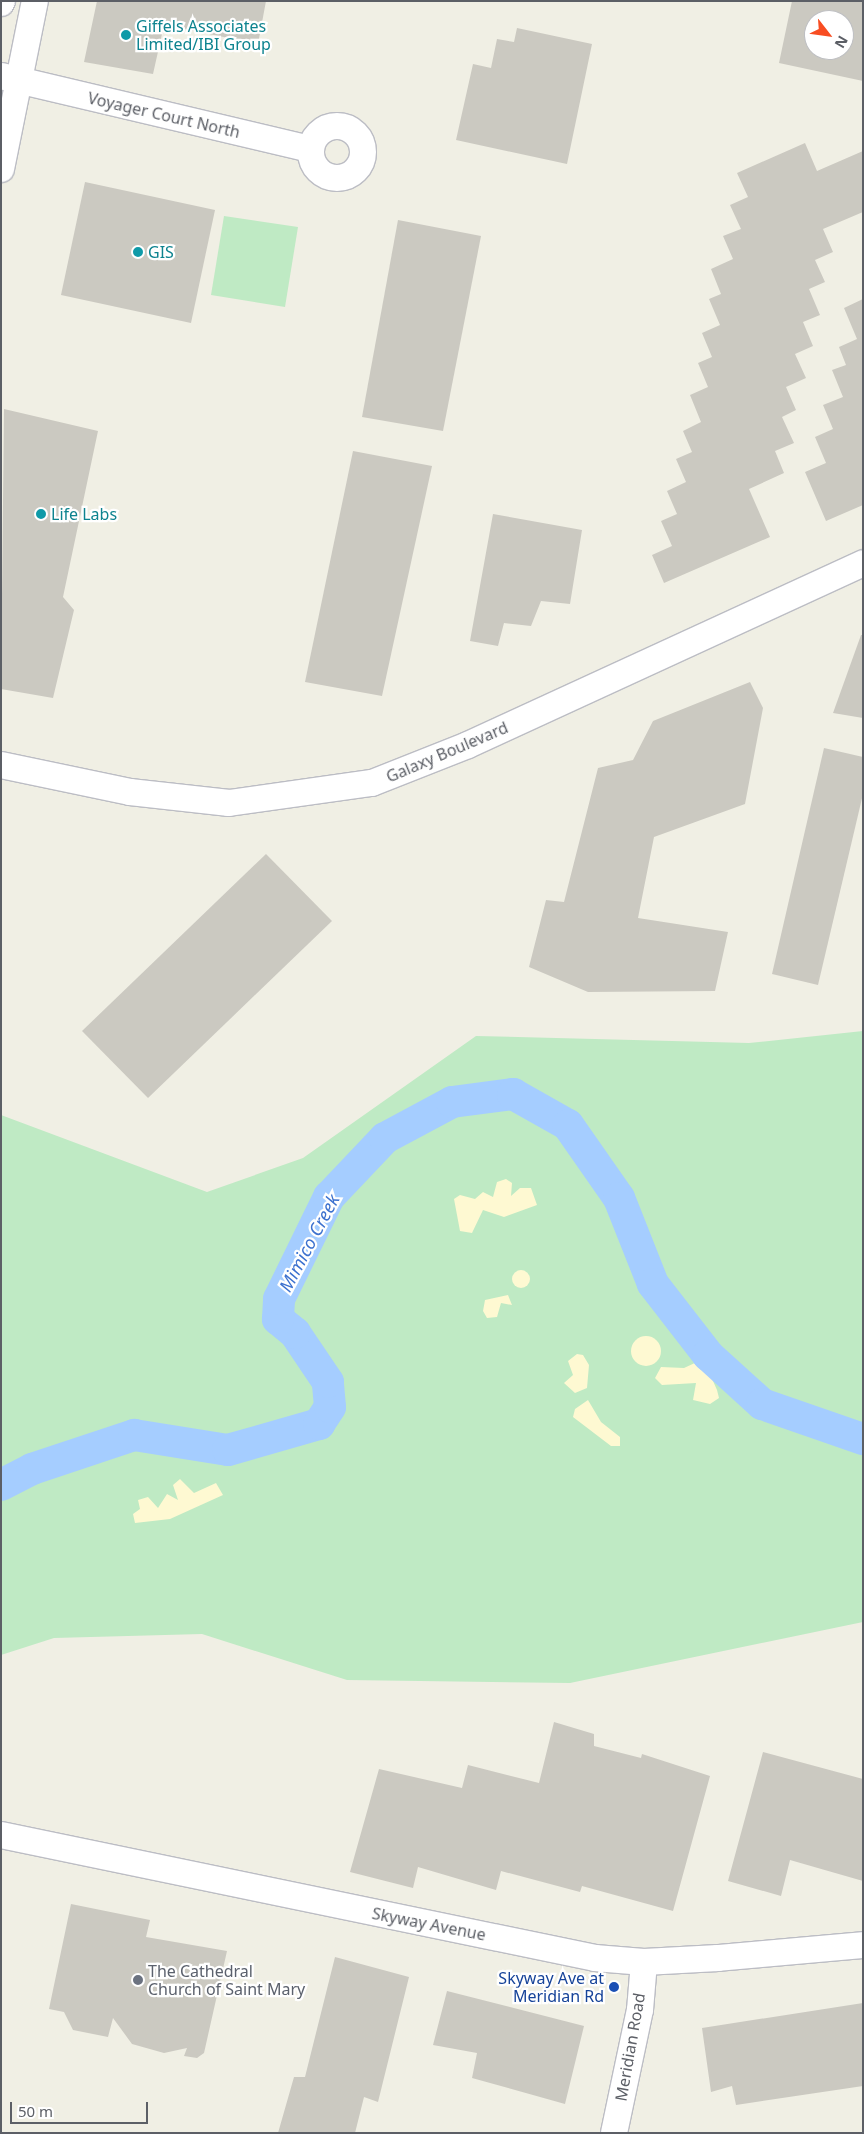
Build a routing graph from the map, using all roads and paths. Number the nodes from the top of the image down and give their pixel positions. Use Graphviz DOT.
graph roads {
  1 [pos="35,1"];
  2 [pos="10,78"];
  3 [pos="310,149"];
  4 [pos="1,170"];
  5 [pos="863,563"];
  6 [pos="1,765"];
  7 [pos="1,1835"];
  8 [pos="863,1945"];
  9 [pos="644,1962"];
  10 [pos="614,2133"];
  1 -- 2 [label="street"];
  2 -- 3 [label="street, Voyager Court North"];
  2 -- 4 [label="street"];
  5 -- 6 [label="street, Galaxy Boulevard"];
  7 -- 9 [label="street, Skyway Avenue"];
  8 -- 9 [label="street, Skyway Avenue"];
  9 -- 10 [label="street, Meridian Road"];
}
